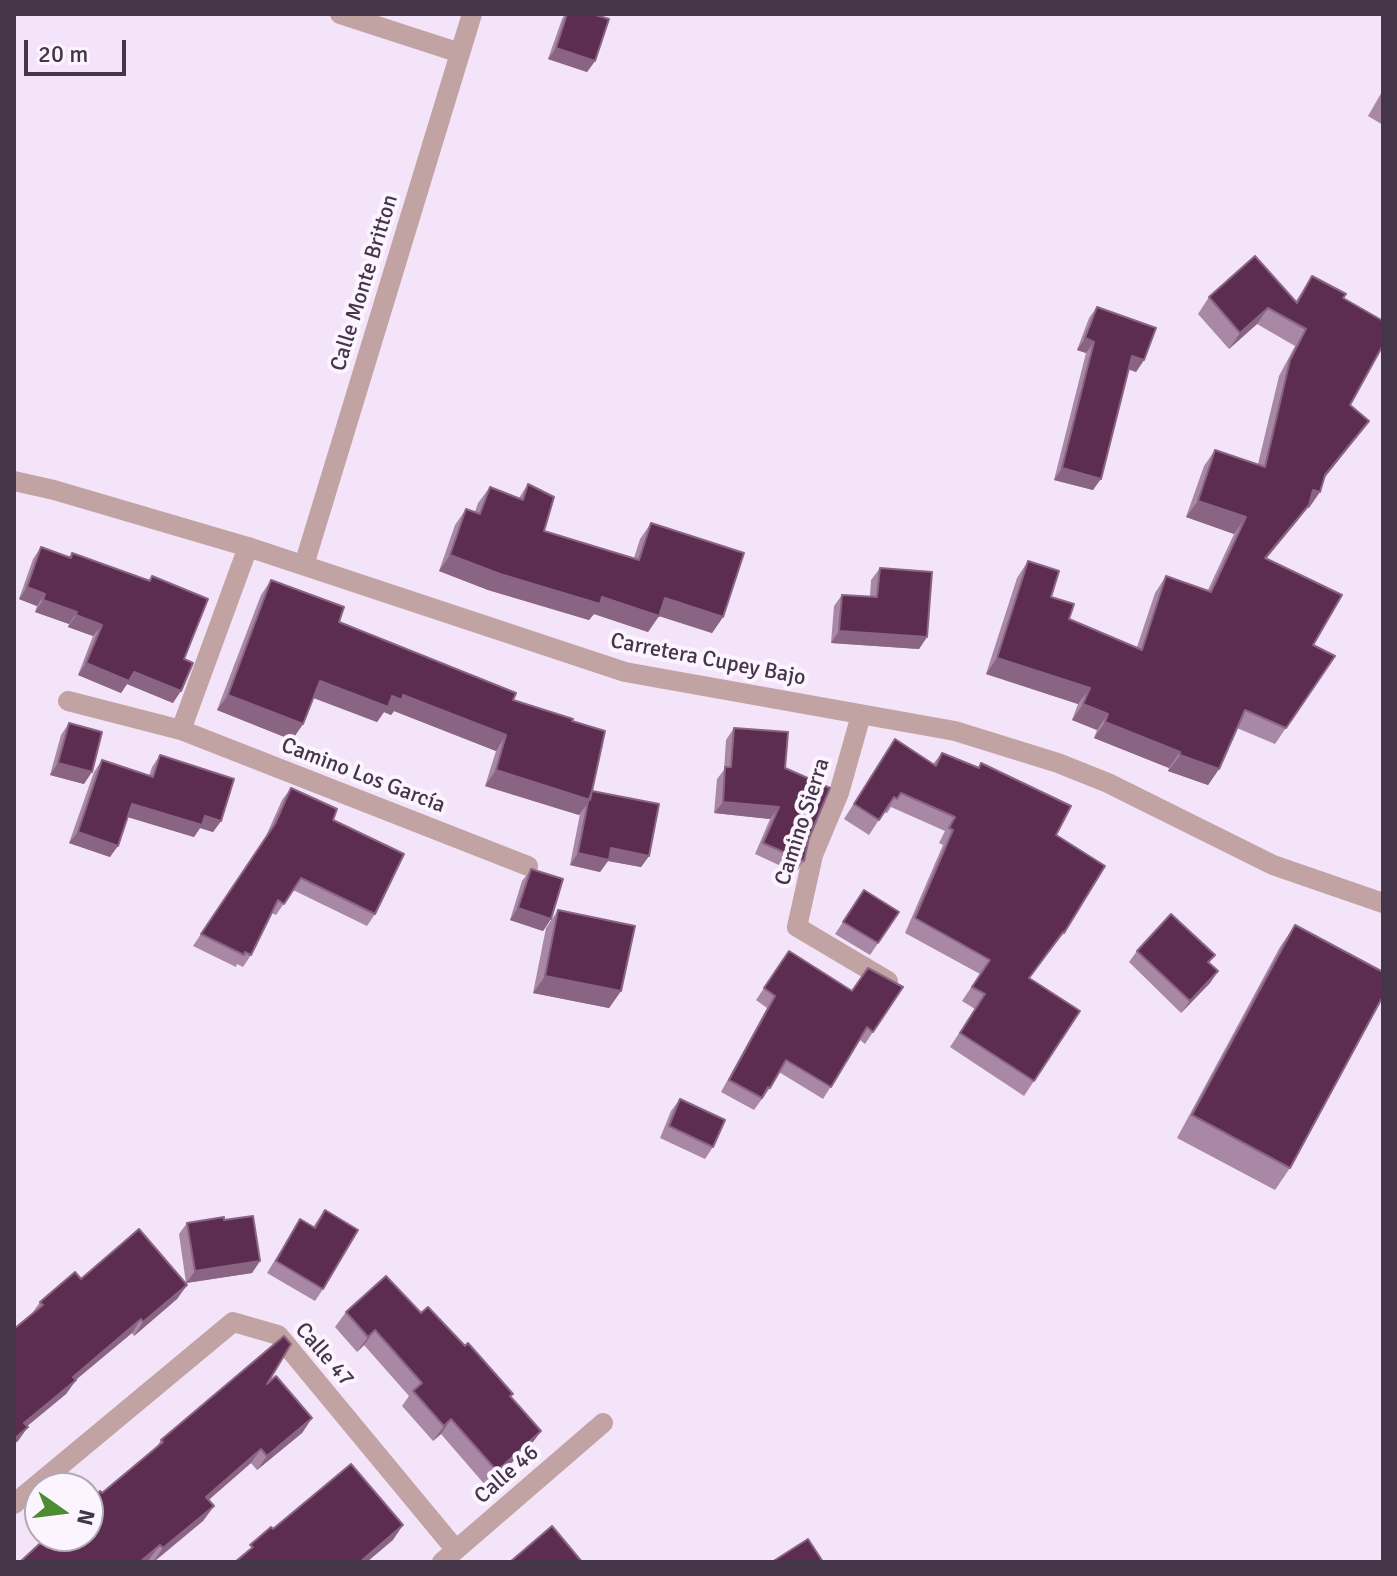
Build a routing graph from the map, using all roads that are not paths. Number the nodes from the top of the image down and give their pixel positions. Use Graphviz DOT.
graph roads {
  1 [pos="340,14"];
  2 [pos="472,14"];
  3 [pos="460,53"];
  4 [pos="14,481"];
  5 [pos="248,547"];
  6 [pos="304,565"];
  7 [pos="68,701"];
  8 [pos="861,715"];
  9 [pos="181,730"];
  10 [pos="528,866"];
  11 [pos="1383,903"];
  12 [pos="895,985"];
  13 [pos="603,1423"];
  14 [pos="14,1504"];
  15 [pos="449,1556"];
  1 -- 3 [label="street"];
  2 -- 3 [label="street, Calle Monte Britton"];
  3 -- 6 [label="street, Calle Monte Britton"];
  4 -- 5 [label="street, Carretera Cupey Bajo"];
  5 -- 6 [label="street, Carretera Cupey Bajo"];
  5 -- 9 [label="street"];
  6 -- 8 [label="street, Carretera Cupey Bajo"];
  7 -- 9 [label="street, Camino Los García"];
  8 -- 11 [label="street, Carretera Cupey Bajo"];
  8 -- 12 [label="street, Camino Sierra"];
  9 -- 10 [label="street, Camino Los García"];
  13 -- 15 [label="street, Calle 46"];
  14 -- 15 [label="street, Calle 47"];
}
